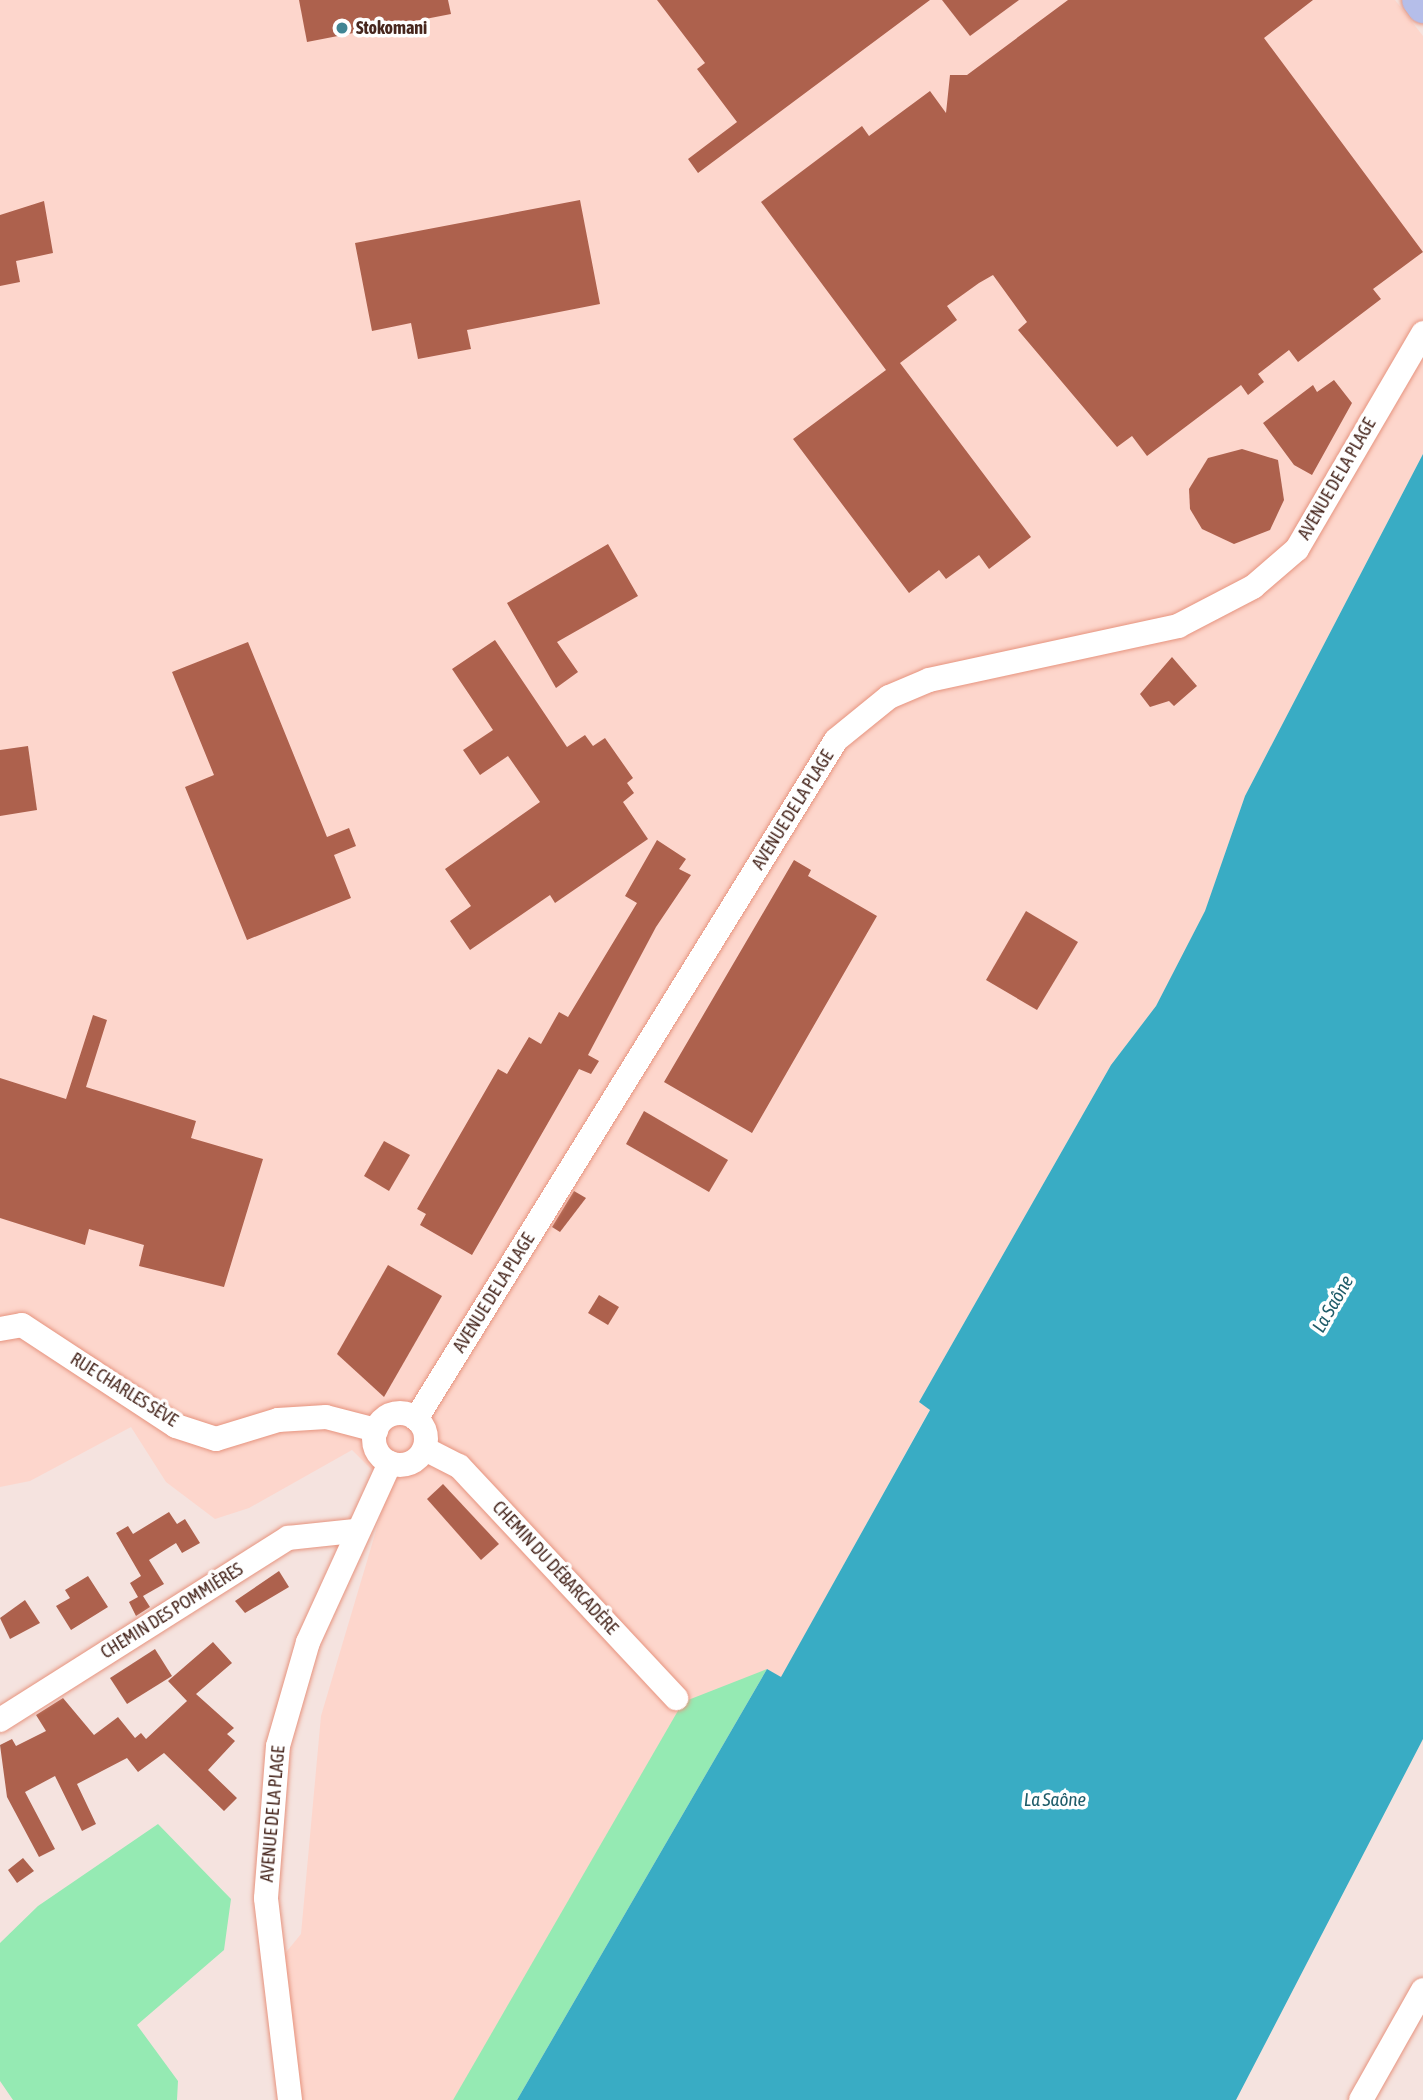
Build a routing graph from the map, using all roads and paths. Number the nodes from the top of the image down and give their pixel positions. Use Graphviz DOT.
graph roads {
  1 [pos="1418,0"];
  2 [pos="1423,6"];
  3 [pos="1423,333"];
  4 [pos="0,1329"];
  5 [pos="416,1419"];
  6 [pos="376,1430"];
  7 [pos="425,1449"];
  8 [pos="390,1463"];
  9 [pos="353,1531"];
  10 [pos="676,1698"];
  11 [pos="0,1720"];
  12 [pos="1423,1990"];
  13 [pos="290,2100"];
  14 [pos="1361,2100"];
  1 -- 2 [label="main road"];
  3 -- 5 [label="street, AVENUE DE LA PLAGE"];
  4 -- 6 [label="street, RUE CHARLES SÈVE"];
  5 -- 6 [label="street"];
  5 -- 7 [label="street"];
  6 -- 8 [label="street"];
  7 -- 8 [label="street"];
  7 -- 10 [label="street, CHEMIN DU DÉBARCADÈRE"];
  8 -- 9 [label="street, AVENUE DE LA PLAGE"];
  9 -- 11 [label="street, CHEMIN DES POMMIÈRES"];
  9 -- 13 [label="street, AVENUE DE LA PLAGE"];
  12 -- 14 [label="street"];
}
